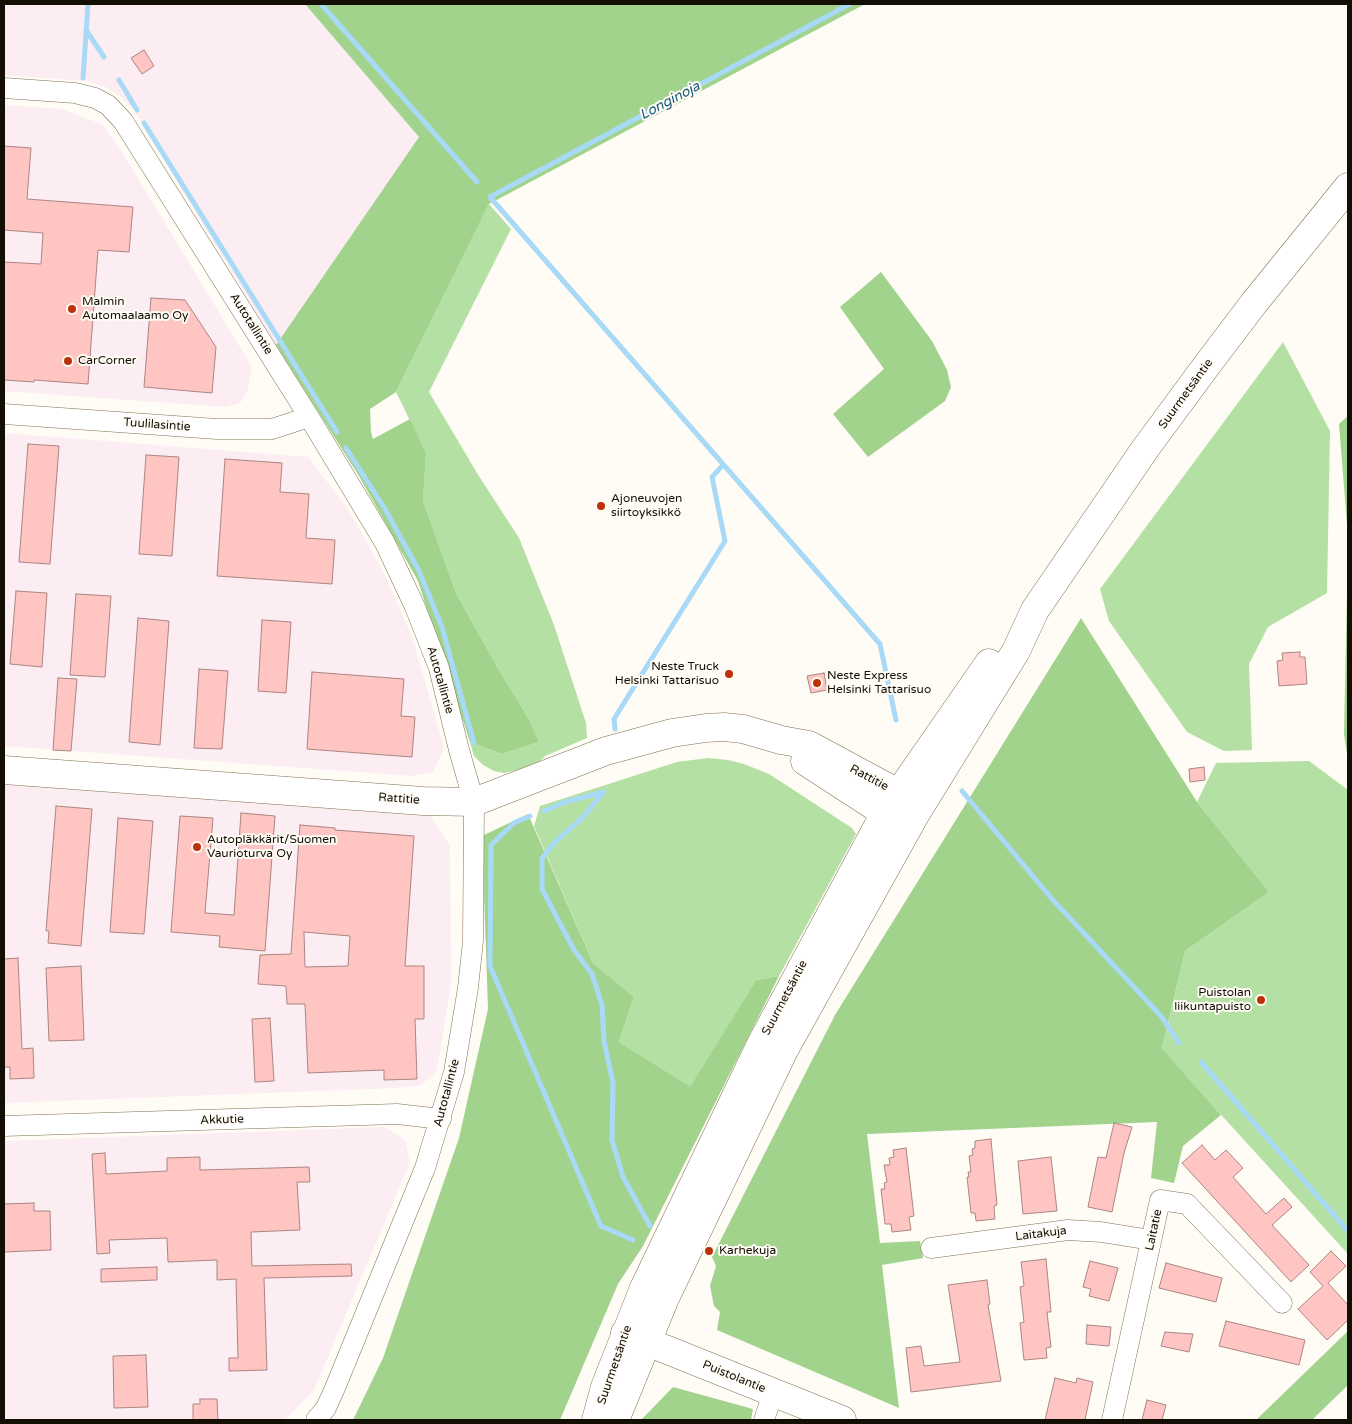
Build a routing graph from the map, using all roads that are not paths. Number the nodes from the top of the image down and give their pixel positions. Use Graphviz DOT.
graph roads {
  1 [pos="4,88"];
  2 [pos="1348,188"];
  3 [pos="4,414"];
  4 [pos="310,417"];
  5 [pos="1035,610"];
  6 [pos="4,770"];
  7 [pos="474,802"];
  8 [pos="891,803"];
  9 [pos="915,815"];
  10 [pos="441,1119"];
  11 [pos="4,1126"];
  12 [pos="1151,1240"];
  13 [pos="931,1248"];
  14 [pos="1282,1303"];
  15 [pos="636,1338"];
  16 [pos="773,1393"];
  17 [pos="316,1420"];
  18 [pos="596,1420"];
  19 [pos="615,1420"];
  20 [pos="764,1420"];
  21 [pos="842,1420"];
  22 [pos="1112,1420"];
  1 -- 4 [label="street, Autotallintie"];
  2 -- 5 [label="main road, Suurmetsäntie"];
  3 -- 4 [label="street, Tuulilasintie"];
  4 -- 7 [label="street, Autotallintie"];
  5 -- 8 [label="main road, Suurmetsäntie"];
  5 -- 9 [label="main road, Suurmetsäntie"];
  6 -- 7 [label="main road, Rattitie"];
  7 -- 8 [label="main road, Rattitie"];
  7 -- 10 [label="street, Autotallintie"];
  8 -- 9 [label="main road, Rattitie"];
  8 -- 15 [label="main road, Suurmetsäntie"];
  9 -- 15 [label="main road, Suurmetsäntie"];
  10 -- 11 [label="street, Akkutie"];
  10 -- 17 [label="street, Autotallintie"];
  12 -- 13 [label="street, Laitakuja"];
  12 -- 14 [label="street, Laitatie"];
  12 -- 22 [label="street, Laitatie"];
  15 -- 16 [label="main road, Puistolantie"];
  15 -- 18 [label="main road, Suurmetsäntie"];
  15 -- 19 [label="main road, Suurmetsäntie"];
  16 -- 20 [label="street"];
  16 -- 21 [label="main road, Puistolantie"];
}
